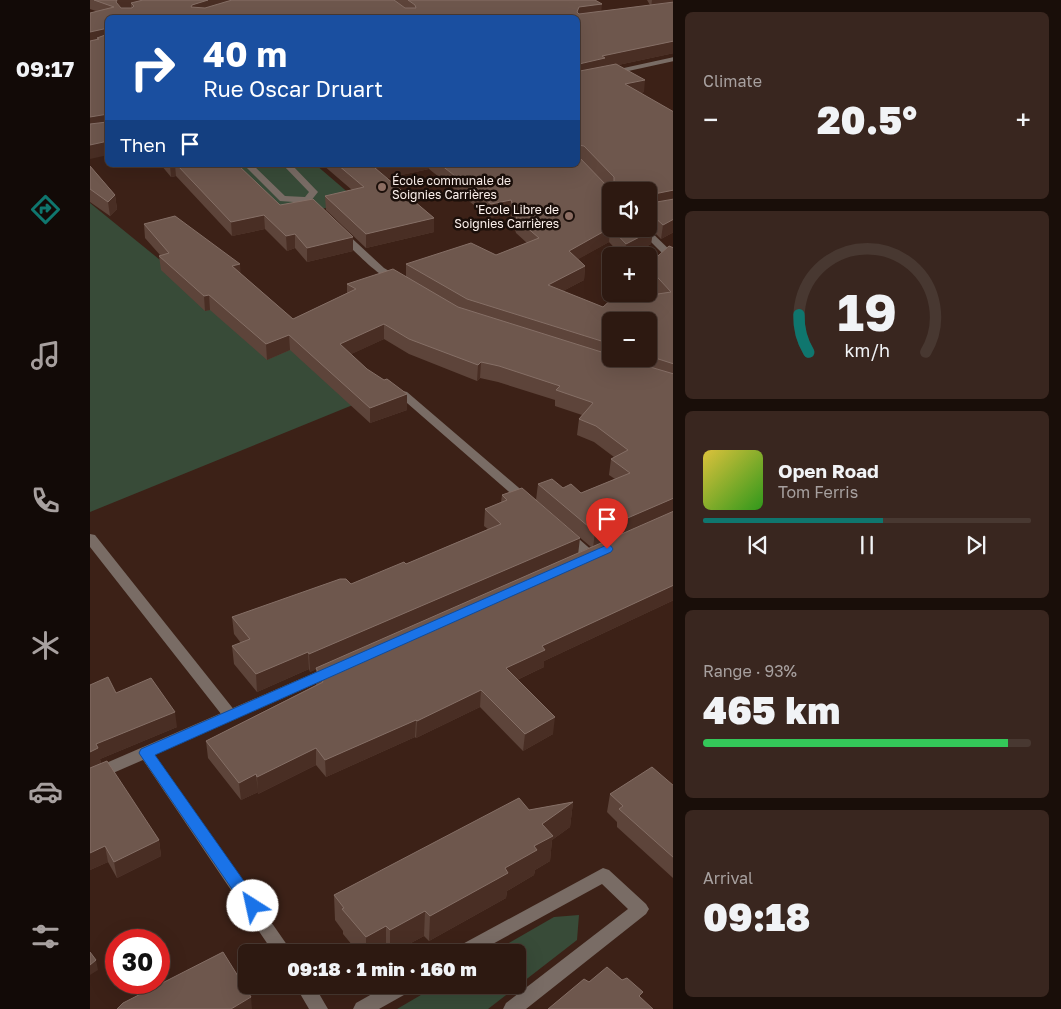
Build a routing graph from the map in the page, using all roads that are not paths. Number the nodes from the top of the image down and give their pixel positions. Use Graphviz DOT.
graph roads {
  1 [pos="673,59"];
  2 [pos="580,80"];
  3 [pos="250,167"];
  4 [pos="289,167"];
  5 [pos="334,226"];
  6 [pos="651,237"];
  7 [pos="673,259"];
  8 [pos="412,288"];
  9 [pos="403,394"];
  10 [pos="538,511"];
  11 [pos="560,530"];
  12 [pos="90,538"];
  13 [pos="607,549"];
  14 [pos="590,556"];
  15 [pos="572,564"];
  16 [pos="347,664"];
  17 [pos="230,715"];
  18 [pos="146,753"];
  19 [pos="90,777"];
  20 [pos="277,944"];
  21 [pos="478,944"];
  22 [pos="310,994"];
  23 [pos="389,994"];
  24 [pos="319,1009"];
  25 [pos="362,1009"];
  26 [pos="512,1009"];
  1 -- 2 [label="street"];
  3 -- 4 [label="street"];
  5 -- 8 [label="street"];
  6 -- 7 [label="street"];
  9 -- 10 [label="street"];
  11 -- 14 [label="street"];
  12 -- 17 [label="street"];
  13 -- 14 [label="street"];
  14 -- 15 [label="street"];
  16 -- 17 [label="street"];
  17 -- 18 [label="street"];
  18 -- 19 [label="street"];
  18 -- 20 [label="street"];
  21 -- 26 [label="street"];
  22 -- 24 [label="street"];
  23 -- 25 [label="street"];
}
